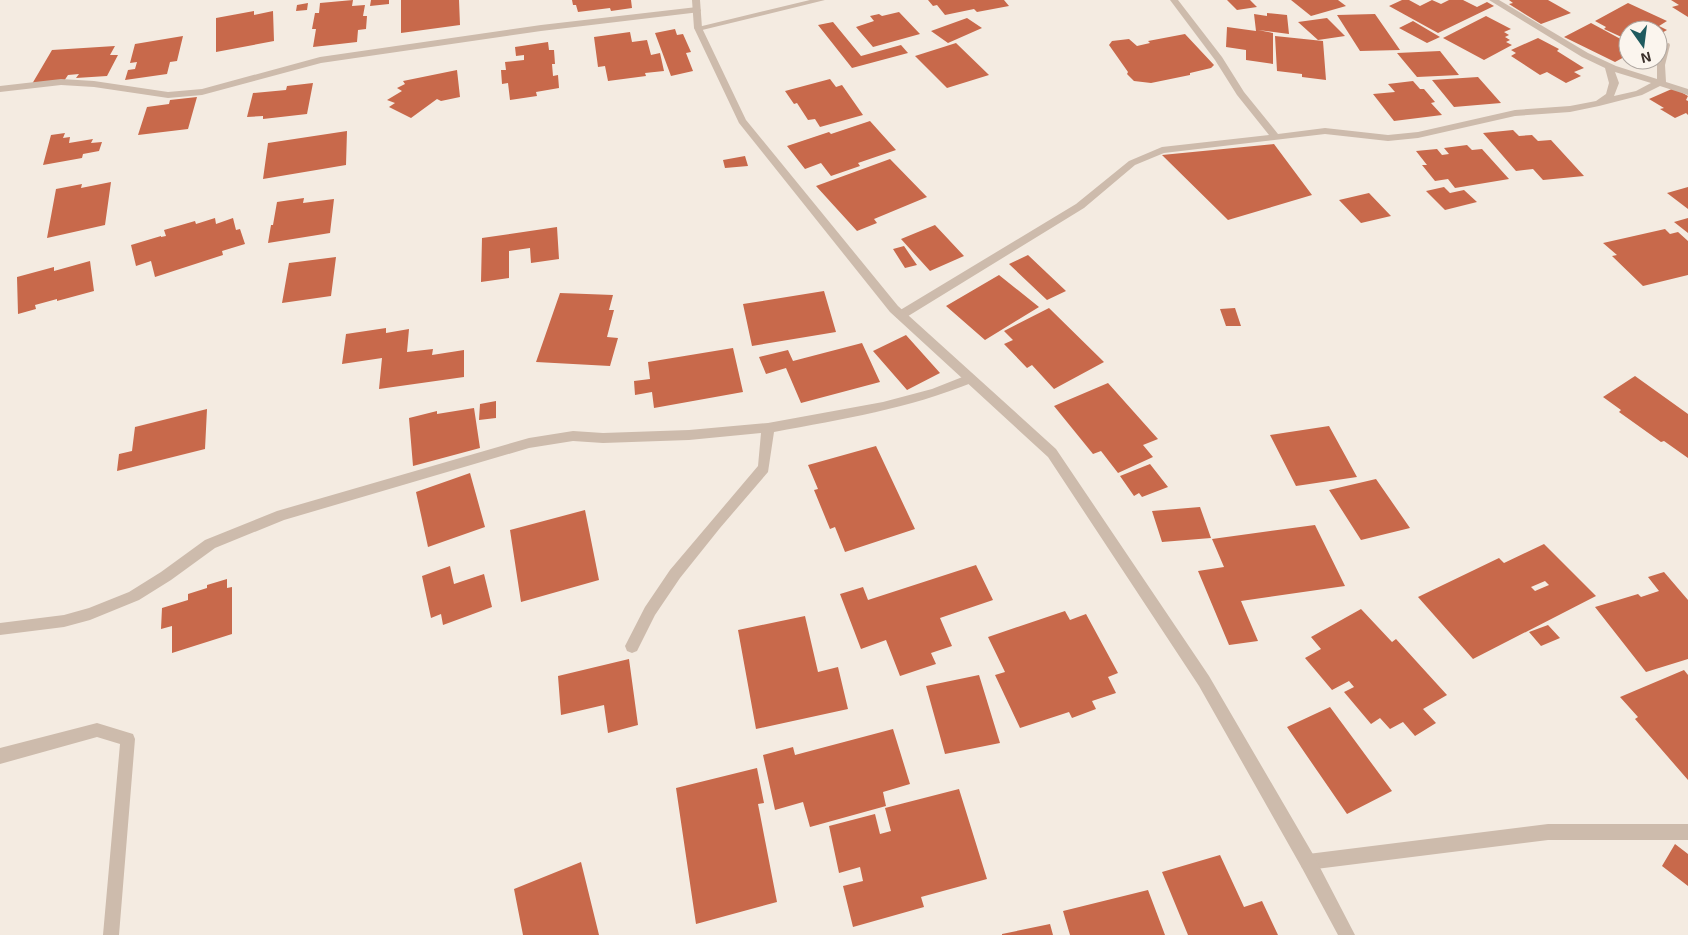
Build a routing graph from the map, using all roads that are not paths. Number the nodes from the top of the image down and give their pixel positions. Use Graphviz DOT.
graph roads {
  1 [pos="821,0"];
  2 [pos="1174,0"];
  3 [pos="1493,0"];
  4 [pos="697,5"];
  5 [pos="698,28"];
  6 [pos="1609,66"];
  7 [pos="1660,70"];
  8 [pos="1661,82"];
  9 [pos="0,89"];
  10 [pos="1688,92"];
  11 [pos="1599,103"];
  12 [pos="1274,135"];
  13 [pos="901,315"];
  14 [pos="970,379"];
  15 [pos="768,428"];
  16 [pos="0,629"];
  17 [pos="632,646"];
  18 [pos="0,756"];
  19 [pos="1688,832"];
  20 [pos="1308,862"];
  21 [pos="111,935"];
  22 [pos="1347,935"];
  1 -- 5 [label="street"];
  2 -- 12 [label="street"];
  3 -- 6 [label="street"];
  4 -- 5 [label="street"];
  4 -- 9 [label="street"];
  5 -- 13 [label="street"];
  6 -- 8 [label="street"];
  6 -- 11 [label="street"];
  7 -- 8 [label="street"];
  8 -- 10 [label="street"];
  8 -- 11 [label="street"];
  11 -- 12 [label="street"];
  12 -- 13 [label="street"];
  13 -- 14 [label="street"];
  14 -- 15 [label="street"];
  14 -- 20 [label="street"];
  15 -- 16 [label="street"];
  15 -- 17 [label="street"];
  18 -- 21 [label="street"];
  19 -- 20 [label="street"];
  20 -- 22 [label="street"];
}
